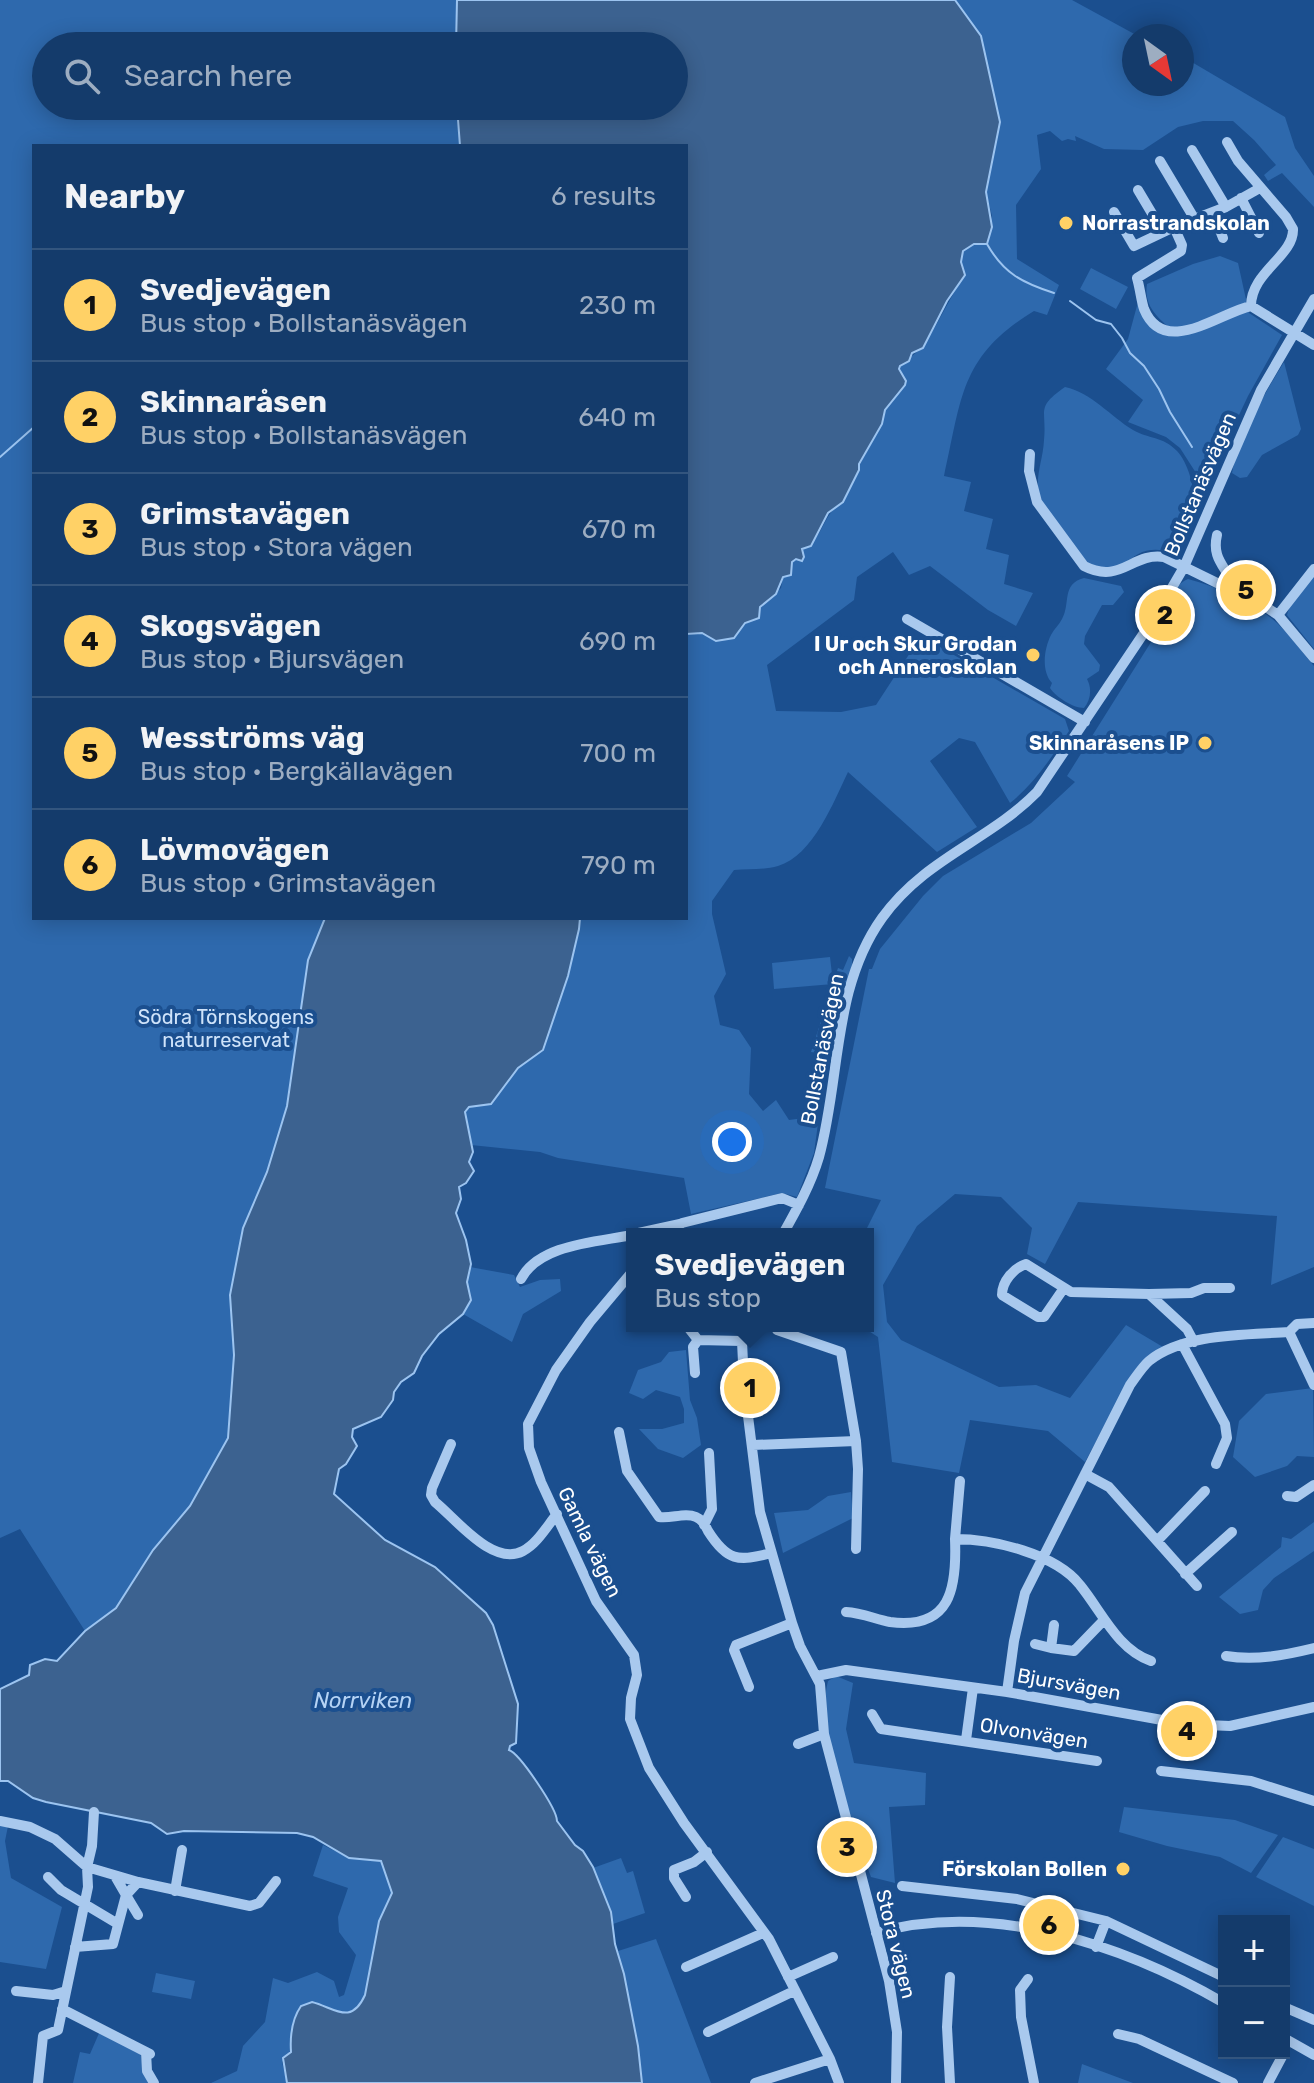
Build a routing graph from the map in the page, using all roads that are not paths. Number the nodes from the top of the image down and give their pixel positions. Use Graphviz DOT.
graph roads {
  1 [pos="1227,142"];
  2 [pos="1192,150"];
  3 [pos="1160,161"];
  4 [pos="1260,188"];
  5 [pos="1138,190"];
  6 [pos="1241,198"];
  7 [pos="1226,207"];
  8 [pos="1114,212"];
  9 [pos="1213,212"];
  10 [pos="1194,218"];
  11 [pos="1174,227"];
  12 [pos="1163,232"];
  13 [pos="1259,233"];
  14 [pos="1223,238"];
  15 [pos="1314,299"];
  16 [pos="1251,306"];
  17 [pos="1294,330"];
  18 [pos="1314,345"];
  19 [pos="1030,454"];
  20 [pos="1217,535"];
  21 [pos="1184,567"];
  22 [pos="1314,569"];
  23 [pos="1235,590"];
  24 [pos="1278,615"];
  25 [pos="907,619"];
  26 [pos="1314,658"];
  27 [pos="1085,722"];
  28 [pos="799,1205"];
  29 [pos="682,1223"];
  30 [pos="660,1228"];
  31 [pos="677,1228"];
  32 [pos="786,1228"];
  33 [pos="626,1236"];
  34 [pos="521,1279"];
  35 [pos="626,1279"];
  36 [pos="1064,1288"];
  37 [pos="1230,1288"];
  38 [pos="1149,1294"];
  39 [pos="1314,1323"];
  40 [pos="692,1332"];
  41 [pos="744,1332"];
  42 [pos="783,1332"];
  43 [pos="1289,1332"];
  44 [pos="698,1340"];
  45 [pos="742,1341"];
  46 [pos="1194,1342"];
  47 [pos="1182,1344"];
  48 [pos="695,1373"];
  49 [pos="1314,1385"];
  50 [pos="619,1432"];
  51 [pos="856,1441"];
  52 [pos="451,1444"];
  53 [pos="753,1445"];
  54 [pos="709,1453"];
  55 [pos="1216,1464"];
  56 [pos="1085,1474"];
  57 [pos="960,1481"];
  58 [pos="1314,1485"];
  59 [pos="1205,1491"];
  60 [pos="1287,1496"];
  61 [pos="557,1514"];
  62 [pos="704,1525"];
  63 [pos="1232,1532"];
  64 [pos="955,1539"];
  65 [pos="1157,1541"];
  66 [pos="856,1549"];
  67 [pos="771,1553"];
  68 [pos="1040,1559"];
  69 [pos="1185,1574"];
  70 [pos="1197,1586"];
  71 [pos="846,1612"];
  72 [pos="1104,1620"];
  73 [pos="792,1623"];
  74 [pos="1054,1625"];
  75 [pos="1035,1644"];
  76 [pos="1051,1648"];
  77 [pos="1314,1648"];
  78 [pos="1226,1656"];
  79 [pos="1151,1661"];
  80 [pos="817,1676"];
  81 [pos="749,1687"];
  82 [pos="973,1688"];
  83 [pos="1007,1692"];
  84 [pos="1314,1707"];
  85 [pos="872,1714"];
  86 [pos="824,1734"];
  87 [pos="966,1740"];
  88 [pos="798,1744"];
  89 [pos="1097,1761"];
  90 [pos="1161,1771"];
  91 [pos="1314,1801"];
  92 [pos="94,1812"];
  93 [pos="0,1821"];
  94 [pos="182,1850"];
  95 [pos="707,1852"];
  96 [pos="87,1867"];
  97 [pos="112,1875"];
  98 [pos="48,1877"];
  99 [pos="276,1881"];
  100 [pos="138,1882"];
  101 [pos="902,1886"];
  102 [pos="88,1887"];
  103 [pos="175,1891"];
  104 [pos="126,1895"];
  105 [pos="686,1897"];
  106 [pos="84,1904"];
  107 [pos="138,1915"];
  108 [pos="1106,1921"];
  109 [pos="118,1924"];
  110 [pos="763,1933"];
  111 [pos="876,1933"];
  112 [pos="75,1947"];
  113 [pos="1096,1947"];
  114 [pos="833,1957"];
  115 [pos="686,1967"];
  116 [pos="1218,1974"];
  117 [pos="788,1977"];
  118 [pos="950,1977"];
  119 [pos="1028,1979"];
  120 [pos="16,1991"];
  121 [pos="66,1991"];
  122 [pos="794,1991"];
  123 [pos="1218,2000"];
  124 [pos="62,2009"];
  125 [pos="1290,2010"];
  126 [pos="1314,2020"];
  127 [pos="708,2032"];
  128 [pos="1118,2034"];
  129 [pos="1290,2042"];
  130 [pos="1314,2055"];
  131 [pos="830,2059"];
  132 [pos="1280,2059"];
  133 [pos="38,2083"];
  134 [pos="154,2083"];
  135 [pos="755,2083"];
  136 [pos="839,2083"];
  137 [pos="896,2083"];
  138 [pos="950,2083"];
  139 [pos="1034,2083"];
  140 [pos="1233,2083"];
  141 [pos="1268,2083"];
  1 -- 4 [label="street"];
  2 -- 7 [label="street"];
  3 -- 10 [label="street"];
  4 -- 6 [label="street"];
  4 -- 16 [label="street"];
  5 -- 12 [label="street"];
  6 -- 7 [label="street"];
  6 -- 13 [label="street"];
  7 -- 9 [label="street"];
  8 -- 12 [label="street"];
  9 -- 10 [label="street"];
  9 -- 14 [label="street"];
  10 -- 11 [label="street"];
  11 -- 12 [label="street"];
  11 -- 16 [label="street"];
  15 -- 17 [label="street, Bollstanäsvägen"];
  16 -- 17 [label="street"];
  17 -- 18 [label="street"];
  17 -- 21 [label="street, Bollstanäsvägen"];
  19 -- 21 [label="street"];
  20 -- 23 [label="street"];
  21 -- 23 [label="street"];
  21 -- 27 [label="street, Bollstanäsvägen"];
  22 -- 24 [label="street"];
  23 -- 24 [label="street"];
  24 -- 26 [label="street"];
  25 -- 27 [label="street"];
  27 -- 28 [label="street, Bollstanäsvägen"];
  28 -- 29 [label="street"];
  28 -- 32 [label="street, Bollstanäsvägen"];
  29 -- 30 [label="street"];
  29 -- 31 [label="street"];
  33 -- 34 [label="street"];
  35 -- 61 [label="street, Gamla vägen"];
  36 -- 36 [label="street"];
  36 -- 38 [label="street"];
  37 -- 38 [label="street"];
  38 -- 46 [label="street"];
  39 -- 43 [label="street"];
  40 -- 44 [label="street"];
  41 -- 45 [label="street"];
  42 -- 51 [label="street"];
  43 -- 46 [label="street"];
  43 -- 49 [label="street"];
  44 -- 45 [label="street"];
  44 -- 48 [label="street"];
  45 -- 53 [label="street"];
  46 -- 47 [label="street"];
  47 -- 55 [label="street"];
  47 -- 56 [label="street"];
  50 -- 62 [label="street"];
  51 -- 53 [label="street"];
  51 -- 66 [label="street"];
  52 -- 61 [label="street"];
  53 -- 67 [label="street"];
  54 -- 62 [label="street"];
  56 -- 65 [label="street"];
  56 -- 68 [label="street"];
  57 -- 64 [label="street"];
  58 -- 60 [label="street"];
  59 -- 65 [label="street"];
  61 -- 95 [label="street, Gamla vägen"];
  62 -- 67 [label="street"];
  63 -- 69 [label="street"];
  64 -- 68 [label="street"];
  64 -- 71 [label="street"];
  65 -- 69 [label="street"];
  67 -- 73 [label="street"];
  68 -- 72 [label="street"];
  68 -- 83 [label="street"];
  69 -- 70 [label="street"];
  72 -- 76 [label="street"];
  72 -- 79 [label="street"];
  73 -- 80 [label="street"];
  73 -- 81 [label="street"];
  74 -- 76 [label="street"];
  75 -- 76 [label="street"];
  77 -- 78 [label="street"];
  80 -- 82 [label="street, Bjursvägen"];
  80 -- 86 [label="street, Stora vägen"];
  82 -- 83 [label="street, Bjursvägen"];
  82 -- 87 [label="street, Olvonvägen"];
  83 -- 84 [label="street, Bjursvägen"];
  85 -- 87 [label="street, Olvonvägen"];
  86 -- 88 [label="street"];
  86 -- 111 [label="street, Stora vägen"];
  87 -- 89 [label="street, Olvonvägen"];
  90 -- 91 [label="street"];
  92 -- 96 [label="street"];
  93 -- 96 [label="street"];
  94 -- 103 [label="street"];
  95 -- 105 [label="street"];
  95 -- 110 [label="street, Gamla vägen"];
  96 -- 97 [label="street"];
  96 -- 102 [label="street"];
  97 -- 100 [label="street"];
  97 -- 102 [label="street"];
  97 -- 104 [label="street"];
  98 -- 106 [label="street"];
  99 -- 103 [label="street"];
  100 -- 103 [label="street"];
  100 -- 104 [label="street"];
  101 -- 108 [label="street"];
  102 -- 106 [label="street"];
  104 -- 107 [label="street"];
  104 -- 109 [label="street"];
  106 -- 109 [label="street"];
  106 -- 112 [label="street"];
  108 -- 113 [label="street"];
  108 -- 116 [label="street"];
  109 -- 112 [label="street"];
  110 -- 115 [label="street"];
  110 -- 117 [label="street, Gamla vägen"];
  111 -- 113 [label="street"];
  111 -- 137 [label="street, Stora vägen"];
  112 -- 121 [label="street"];
  113 -- 123 [label="street"];
  114 -- 117 [label="street"];
  117 -- 122 [label="street, Gamla vägen"];
  118 -- 138 [label="street"];
  119 -- 139 [label="street"];
  120 -- 121 [label="street"];
  121 -- 124 [label="street"];
  122 -- 127 [label="street"];
  122 -- 131 [label="street, Gamla vägen"];
  124 -- 133 [label="street"];
  124 -- 134 [label="street"];
  125 -- 126 [label="street"];
  128 -- 140 [label="street"];
  129 -- 130 [label="street"];
  131 -- 135 [label="street"];
  131 -- 136 [label="street, Gamla vägen"];
  132 -- 141 [label="street"];
}
